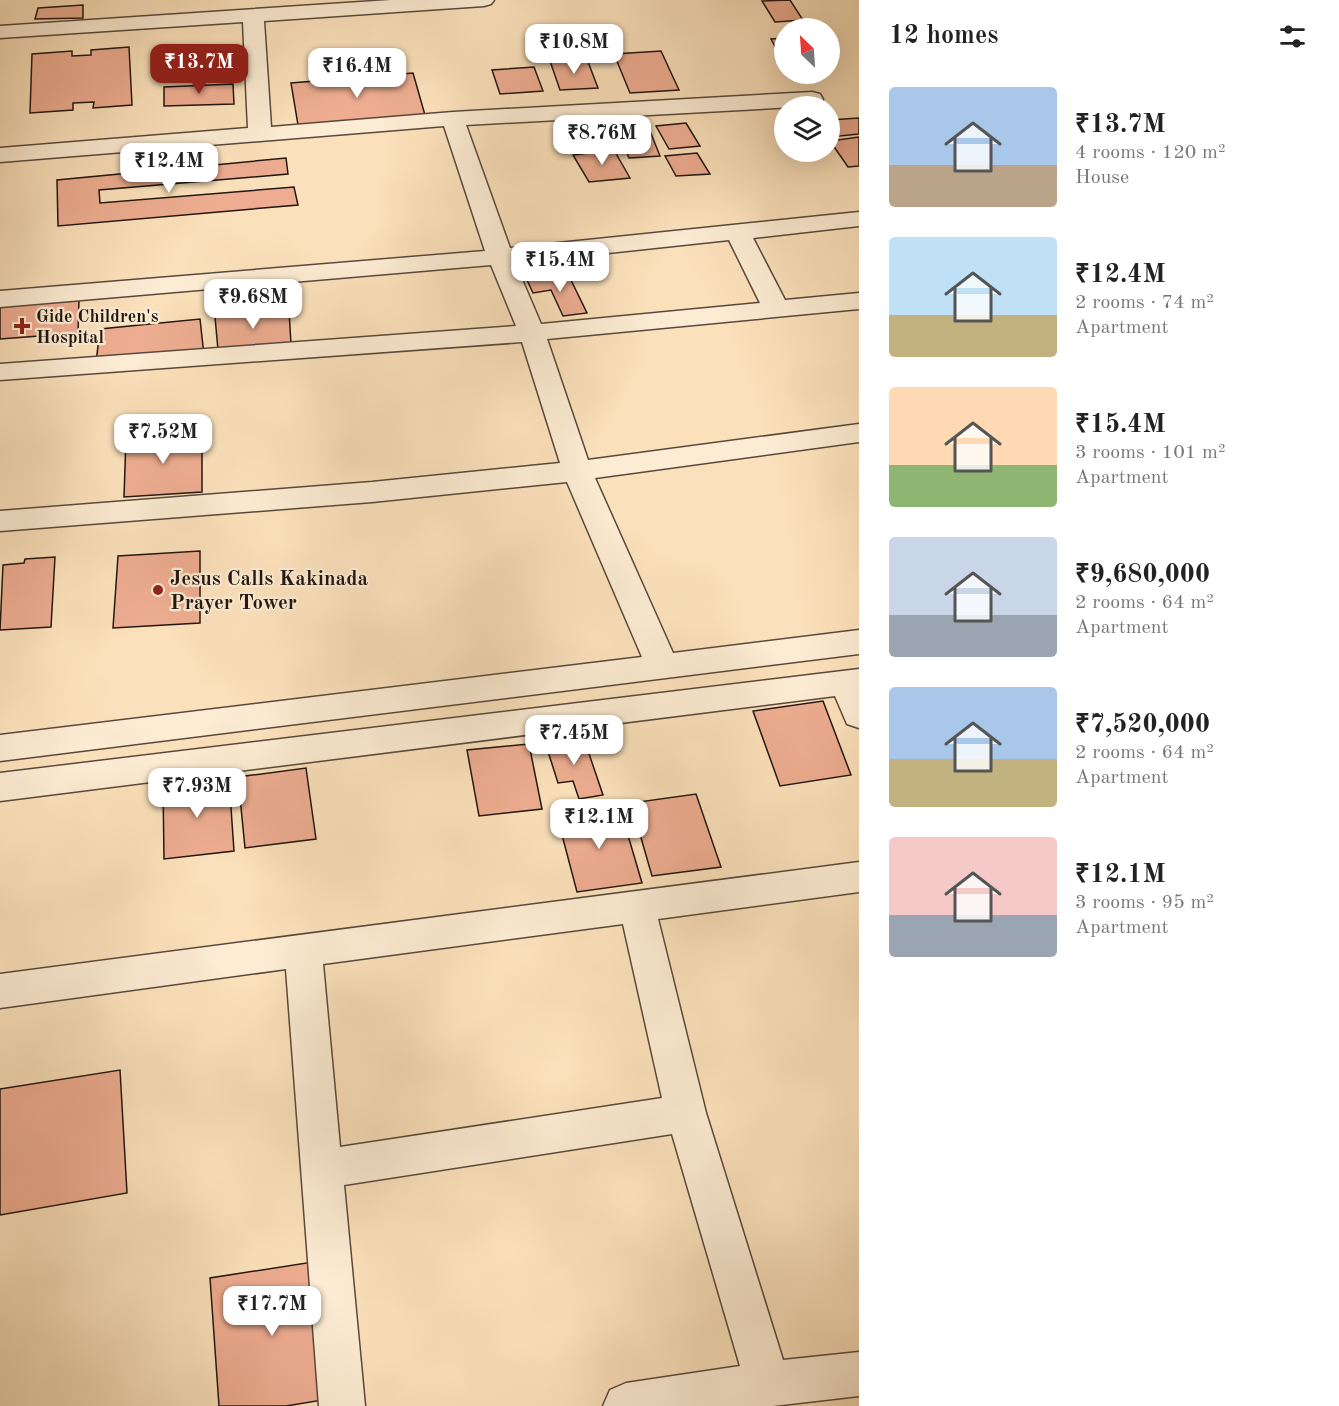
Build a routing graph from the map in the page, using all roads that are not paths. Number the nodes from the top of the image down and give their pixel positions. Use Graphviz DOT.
graph roads {
  1 [pos="484,0"];
  2 [pos="253,14"];
  3 [pos="0,32"];
  4 [pos="774,101"];
  5 [pos="453,119"];
  6 [pos="260,134"];
  7 [pos="0,155"];
  8 [pos="859,219"];
  9 [pos="737,231"];
  10 [pos="501,257"];
  11 [pos="0,299"];
  12 [pos="859,301"];
  13 [pos="775,308"];
  14 [pos="532,333"];
  15 [pos="0,372"];
  16 [pos="859,433"];
  17 [pos="577,471"];
  18 [pos="0,521"];
  19 [pos="859,642"];
  20 [pos="663,667"];
  21 [pos="853,682"];
  22 [pos="859,715"];
  23 [pos="0,748"];
  24 [pos="0,787"];
  25 [pos="859,877"];
  26 [pos="636,907"];
  27 [pos="303,953"];
  28 [pos="0,991"];
  29 [pos="686,1113"];
  30 [pos="323,1169"];
  31 [pos="859,1374"];
  32 [pos="749,1393"];
  33 [pos="342,1406"];
  34 [pos="626,1406"];
  1 -- 2 [label="street"];
  2 -- 3 [label="street"];
  2 -- 6 [label="street"];
  4 -- 5 [label="street"];
  5 -- 6 [label="street"];
  5 -- 10 [label="street"];
  6 -- 7 [label="street"];
  8 -- 9 [label="street"];
  9 -- 10 [label="street"];
  9 -- 13 [label="street"];
  10 -- 11 [label="street"];
  10 -- 14 [label="street"];
  12 -- 13 [label="street"];
  13 -- 14 [label="street"];
  14 -- 15 [label="street"];
  14 -- 17 [label="street"];
  16 -- 17 [label="street"];
  17 -- 18 [label="street"];
  17 -- 20 [label="street"];
  19 -- 20 [label="street"];
  20 -- 23 [label="street"];
  21 -- 22 [label="street"];
  21 -- 24 [label="street"];
  25 -- 26 [label="street"];
  26 -- 27 [label="street"];
  26 -- 29 [label="street"];
  27 -- 28 [label="street"];
  27 -- 30 [label="street"];
  29 -- 30 [label="street"];
  29 -- 32 [label="street"];
  30 -- 33 [label="street"];
  31 -- 32 [label="street"];
  32 -- 34 [label="street"];
}
